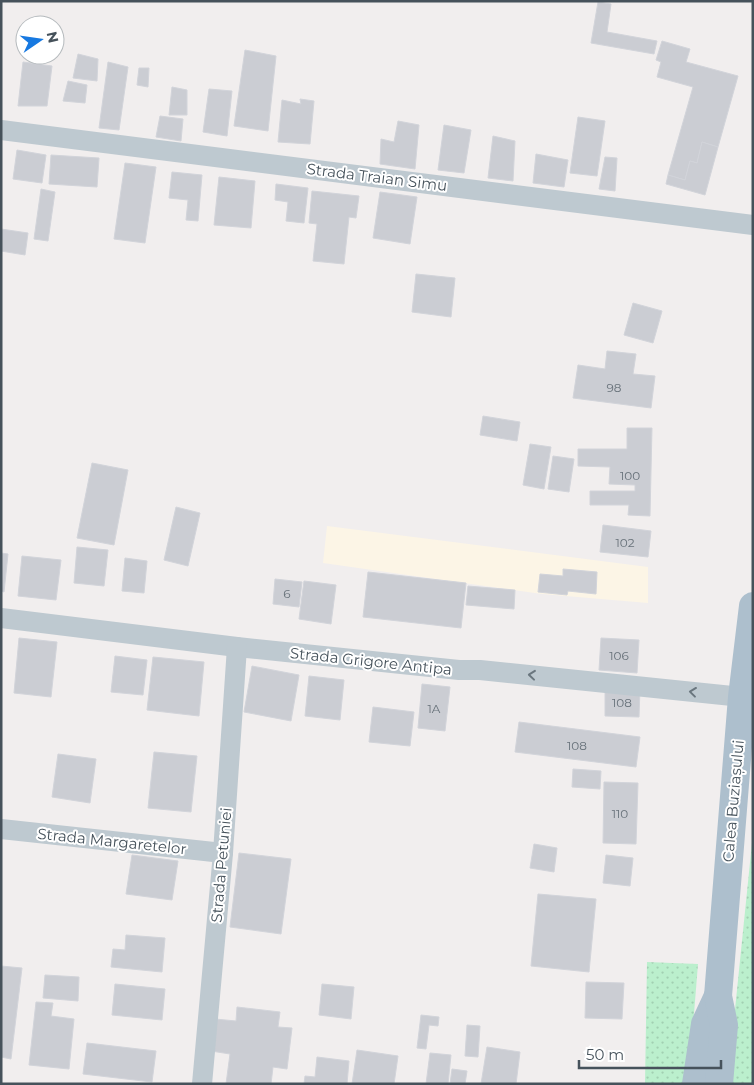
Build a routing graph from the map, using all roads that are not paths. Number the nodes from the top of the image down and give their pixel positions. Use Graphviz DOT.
graph roads {
  1 [pos="1,130"];
  2 [pos="753,225"];
  3 [pos="753,606"];
  4 [pos="1,618"];
  5 [pos="237,647"];
  6 [pos="742,697"];
  7 [pos="1,829"];
  8 [pos="223,854"];
  9 [pos="718,996"];
  10 [pos="202,1084"];
  11 [pos="696,1084"];
  12 [pos="719,1084"];
  1 -- 2 [label="street, Strada Traian Simu"];
  3 -- 6 [label="main road, Calea Buziașului"];
  4 -- 5 [label="street, Strada Grigore Antipa"];
  6 -- 5 [label="street, Strada Grigore Antipa, one-way"];
  5 -- 8 [label="street, Strada Petuniei"];
  6 -- 9 [label="main road, Calea Buziașului"];
  7 -- 8 [label="street, Strada Margaretelor"];
  8 -- 10 [label="street, Strada Petuniei"];
  9 -- 11 [label="main road, Calea Buziașului"];
  9 -- 12 [label="main road, Calea Buziașului"];
}
